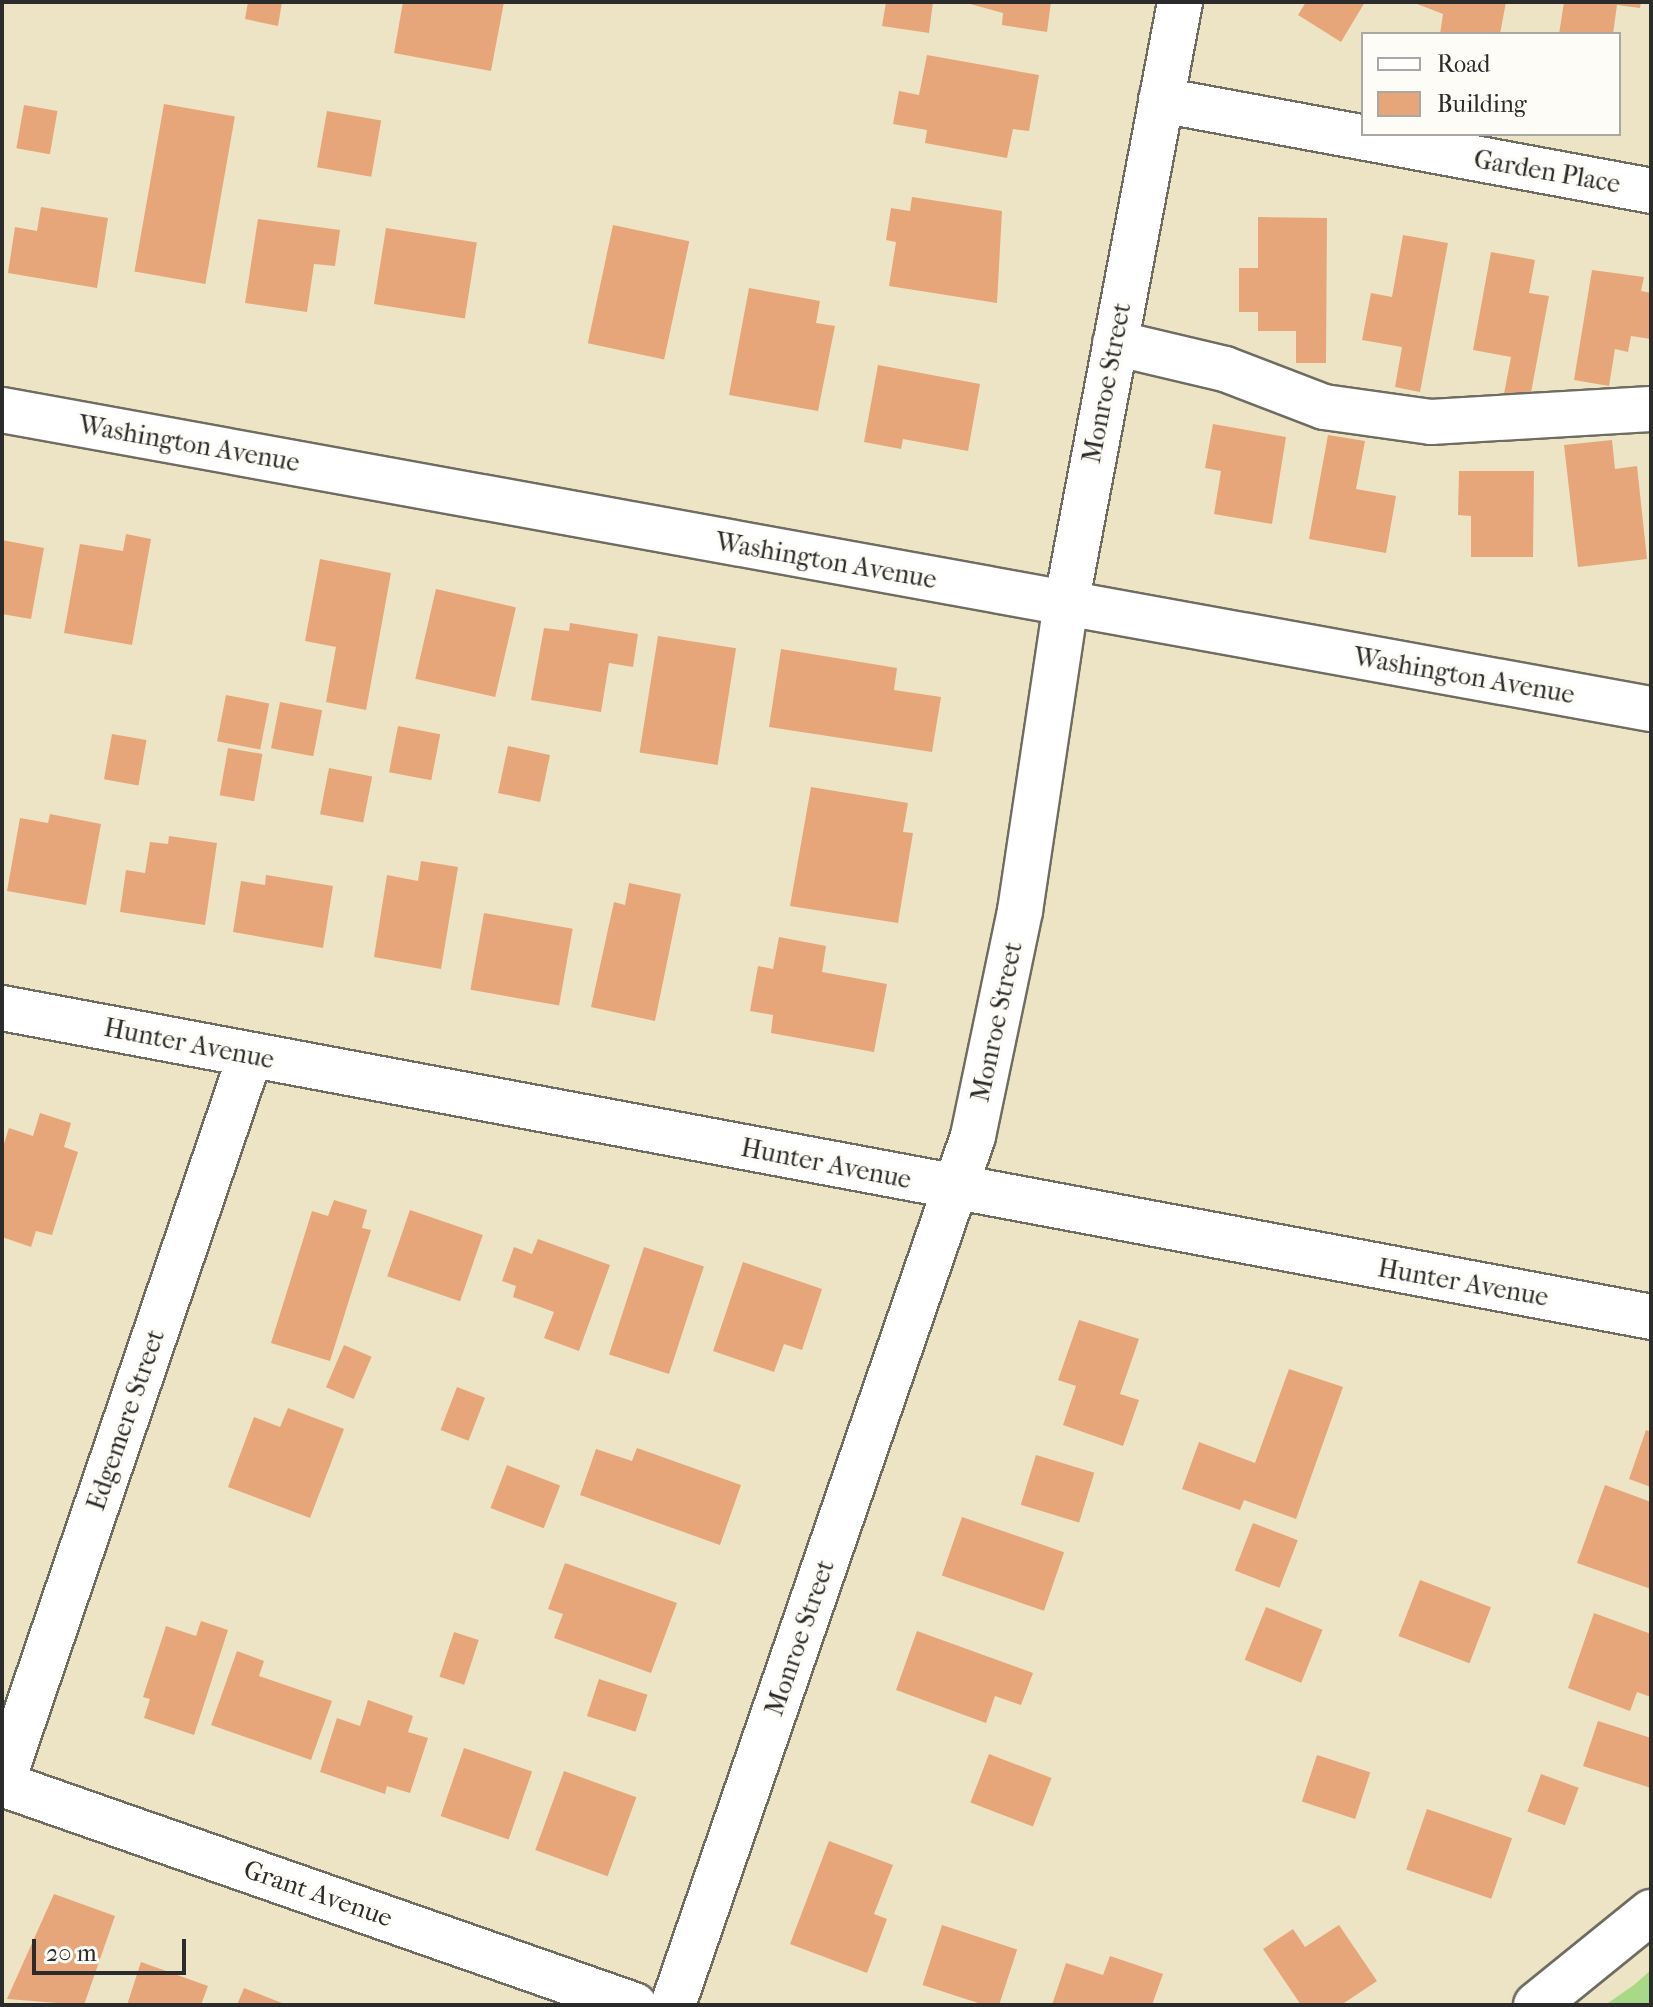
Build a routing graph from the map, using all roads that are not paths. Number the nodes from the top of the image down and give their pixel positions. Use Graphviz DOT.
graph roads {
  1 [pos="1180,2"];
  2 [pos="1161,100"];
  3 [pos="1651,191"];
  4 [pos="1115,343"];
  5 [pos="1651,409"];
  6 [pos="2,410"];
  7 [pos="1066,605"];
  8 [pos="1651,709"];
  9 [pos="2,1008"];
  10 [pos="250,1056"];
  11 [pos="955,1188"];
  12 [pos="1651,1317"];
  13 [pos="2,1784"];
  14 [pos="1651,1912"];
  15 [pos="634,2005"];
  16 [pos="673,2005"];
  17 [pos="1536,2005"];
  1 -- 2 [label="street, Monroe Street"];
  2 -- 3 [label="street, Garden Place"];
  2 -- 4 [label="street, Monroe Street"];
  4 -- 5 [label="street"];
  4 -- 7 [label="street, Monroe Street"];
  6 -- 7 [label="street, Washington Avenue"];
  7 -- 8 [label="street, Washington Avenue"];
  7 -- 11 [label="street, Monroe Street"];
  9 -- 10 [label="street, Hunter Avenue"];
  10 -- 11 [label="street, Hunter Avenue"];
  10 -- 13 [label="street, Edgemere Street"];
  11 -- 12 [label="street, Hunter Avenue"];
  11 -- 16 [label="street, Monroe Street"];
  13 -- 15 [label="street, Grant Avenue"];
  14 -- 17 [label="street"];
}
